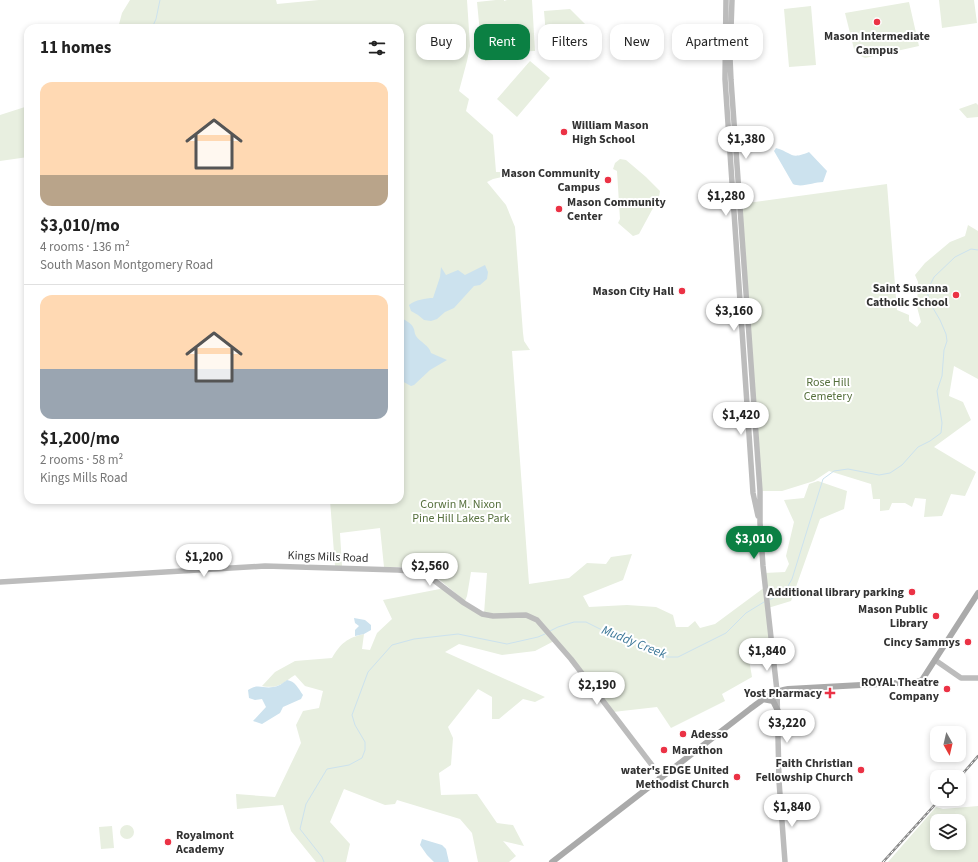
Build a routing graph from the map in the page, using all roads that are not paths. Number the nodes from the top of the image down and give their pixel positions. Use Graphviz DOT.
graph roads {
  1 [pos="726,0"];
  2 [pos="732,0"];
  3 [pos="760,524"];
  4 [pos="0,582"];
  5 [pos="978,593"];
  6 [pos="935,660"];
  7 [pos="978,678"];
  8 [pos="777,691"];
  9 [pos="762,699"];
  10 [pos="778,711"];
  11 [pos="661,777"];
  12 [pos="552,862"];
  13 [pos="785,862"];
  1 -- 3 [label="main road"];
  2 -- 3 [label="main road"];
  3 -- 8 [label="main road"];
  4 -- 11 [label="main road, Kings Mills Road"];
  5 -- 6 [label="main road"];
  6 -- 7 [label="main road"];
  6 -- 8 [label="main road"];
  8 -- 9 [label="main road"];
  8 -- 10 [label="main road"];
  9 -- 10 [label="main road"];
  9 -- 11 [label="main road"];
  10 -- 13 [label="main road"];
  11 -- 12 [label="main road"];
}
